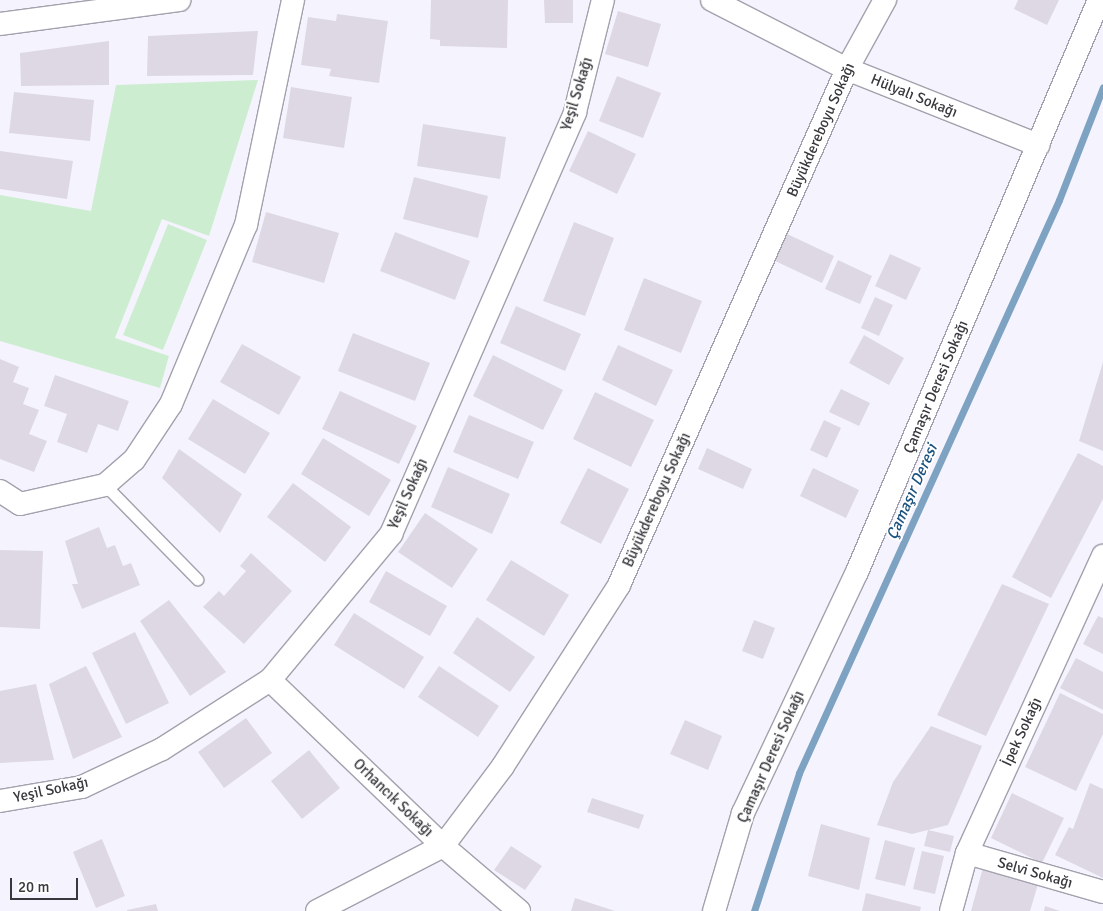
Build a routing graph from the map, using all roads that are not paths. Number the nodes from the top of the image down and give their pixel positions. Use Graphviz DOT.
graph roads {
  1 [pos="179,0"];
  2 [pos="293,0"];
  3 [pos="603,0"];
  4 [pos="712,0"];
  5 [pos="885,0"];
  6 [pos="1100,5"];
  7 [pos="77,8"];
  8 [pos="0,24"];
  9 [pos="847,69"];
  10 [pos="1038,145"];
  11 [pos="105,485"];
  12 [pos="0,491"];
  13 [pos="1103,556"];
  14 [pos="197,579"];
  15 [pos="270,680"];
  16 [pos="0,801"];
  17 [pos="443,846"];
  18 [pos="967,854"];
  19 [pos="1103,892"];
  20 [pos="317,911"];
  21 [pos="519,911"];
  22 [pos="714,911"];
  23 [pos="951,911"];
  1 -- 7 [label="street"];
  2 -- 11 [label="street"];
  3 -- 15 [label="street, Yeşil Sokağı"];
  4 -- 9 [label="street, Hülyalı Sokağı"];
  5 -- 9 [label="street, Büyükdereboyu Sokağı"];
  6 -- 10 [label="street, Çamaşır Deresi Sokağı"];
  7 -- 8 [label="street"];
  9 -- 10 [label="street, Hülyalı Sokağı"];
  9 -- 17 [label="street, Büyükdereboyu Sokağı"];
  10 -- 22 [label="street, Çamaşır Deresi Sokağı"];
  11 -- 12 [label="street"];
  11 -- 14 [label="lane"];
  13 -- 18 [label="street, İpek Sokağı"];
  15 -- 16 [label="street, Yeşil Sokağı"];
  15 -- 17 [label="street, Orhancık Sokağı"];
  17 -- 20 [label="street, Büyükdereboyu Sokağı"];
  17 -- 21 [label="street, Orhancık Sokağı"];
  18 -- 19 [label="street, Selvi Sokağı"];
  18 -- 23 [label="street, İpek Sokağı"];
}
